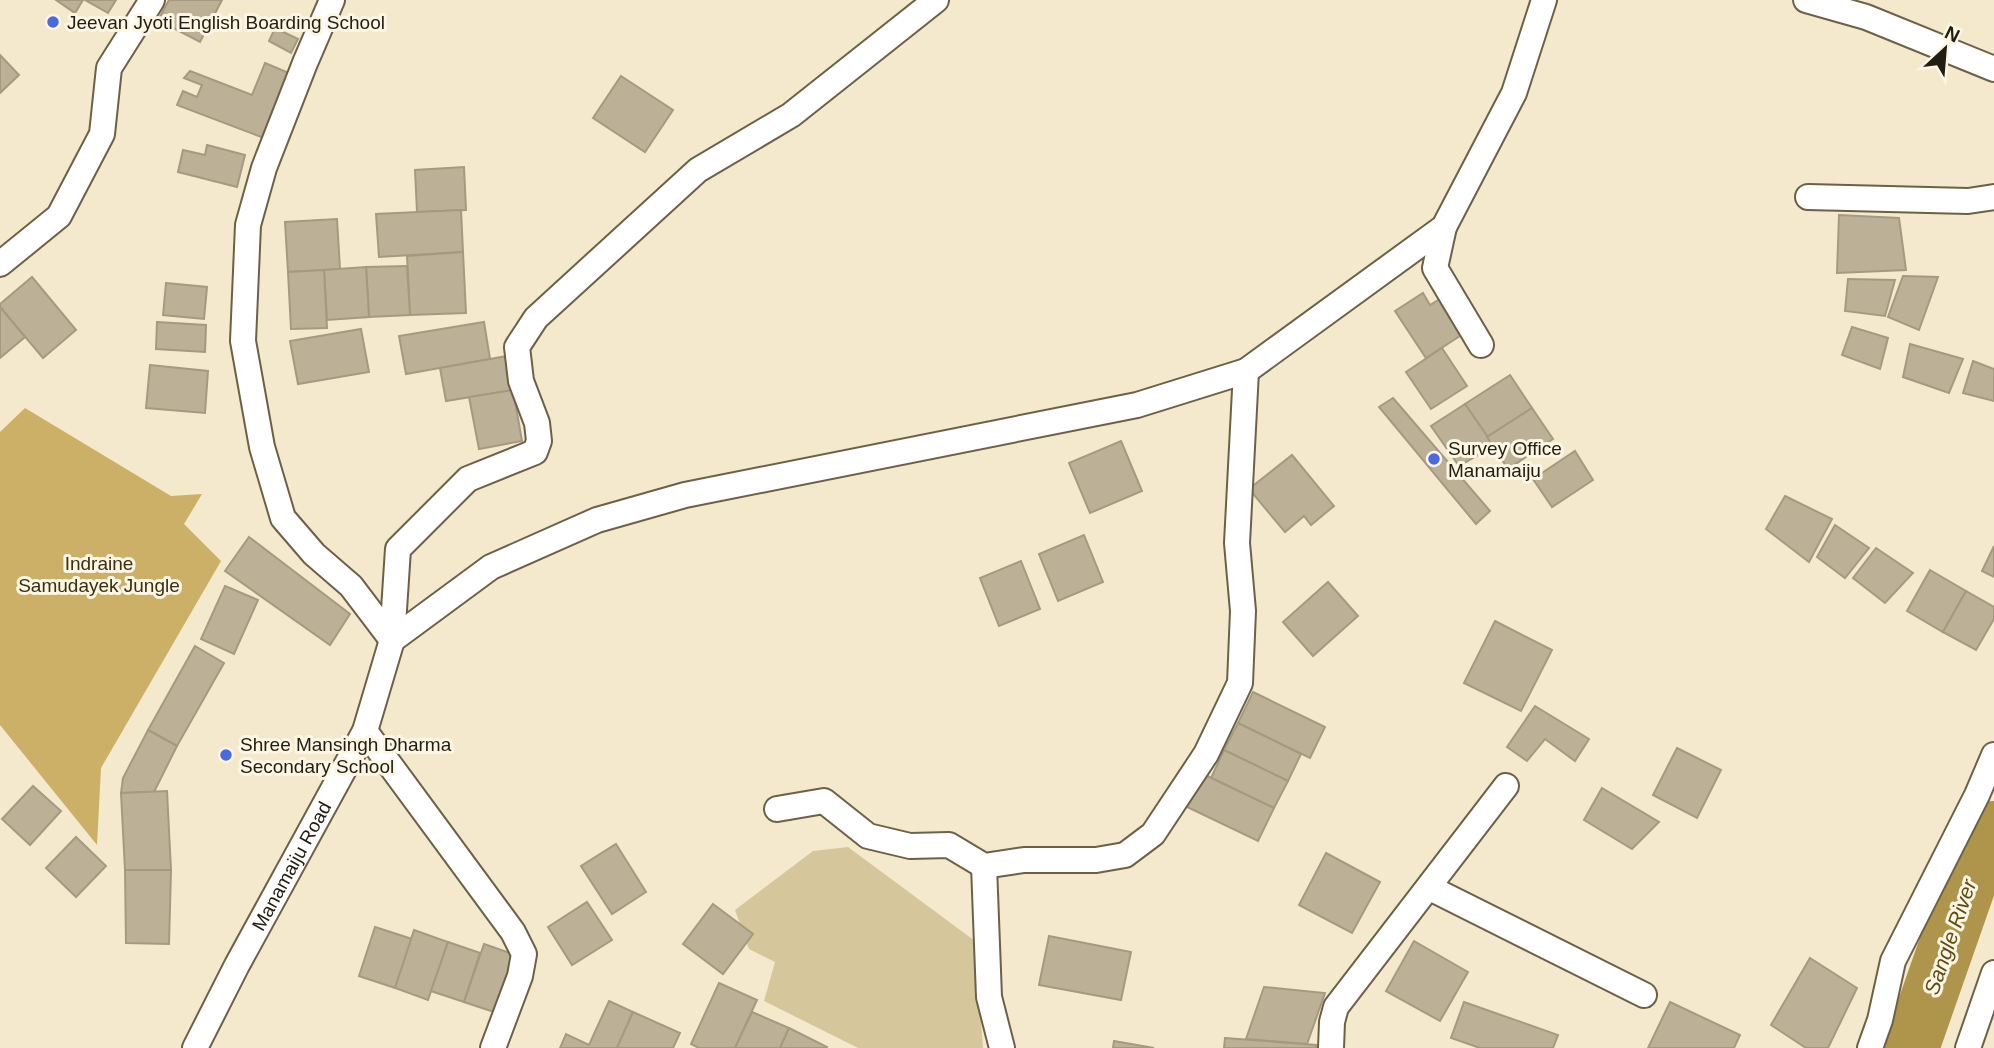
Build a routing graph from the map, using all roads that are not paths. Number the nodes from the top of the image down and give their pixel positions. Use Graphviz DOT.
graph roads {
  1 [pos="152,0"];
  2 [pos="332,0"];
  3 [pos="936,0"];
  4 [pos="1544,0"];
  5 [pos="1806,0"];
  6 [pos="1994,69"];
  7 [pos="1808,197"];
  8 [pos="1994,197"];
  9 [pos="1444,227"];
  10 [pos="0,264"];
  11 [pos="1481,345"];
  12 [pos="1246,371"];
  13 [pos="392,640"];
  14 [pos="365,731"];
  15 [pos="1994,755"];
  16 [pos="1506,786"];
  17 [pos="778,809"];
  18 [pos="984,866"];
  19 [pos="1430,888"];
  20 [pos="1994,973"];
  21 [pos="1644,995"];
  22 [pos="195,1048"];
  23 [pos="494,1048"];
  24 [pos="1002,1048"];
  25 [pos="1331,1048"];
  26 [pos="1870,1048"];
  27 [pos="1968,1048"];
  1 -- 10 [label="street"];
  2 -- 13 [label="street"];
  3 -- 13 [label="street, Manamaiju Road"];
  4 -- 9 [label="street"];
  5 -- 6 [label="street"];
  7 -- 8 [label="street"];
  9 -- 11 [label="street"];
  9 -- 12 [label="street"];
  12 -- 13 [label="street"];
  12 -- 18 [label="street"];
  13 -- 14 [label="street, Manamaiju Road"];
  14 -- 22 [label="street, Manamaiju Road"];
  14 -- 23 [label="street"];
  15 -- 26 [label="street"];
  16 -- 19 [label="street"];
  17 -- 18 [label="street"];
  18 -- 24 [label="street"];
  19 -- 21 [label="street"];
  19 -- 25 [label="street"];
  20 -- 27 [label="street"];
}
